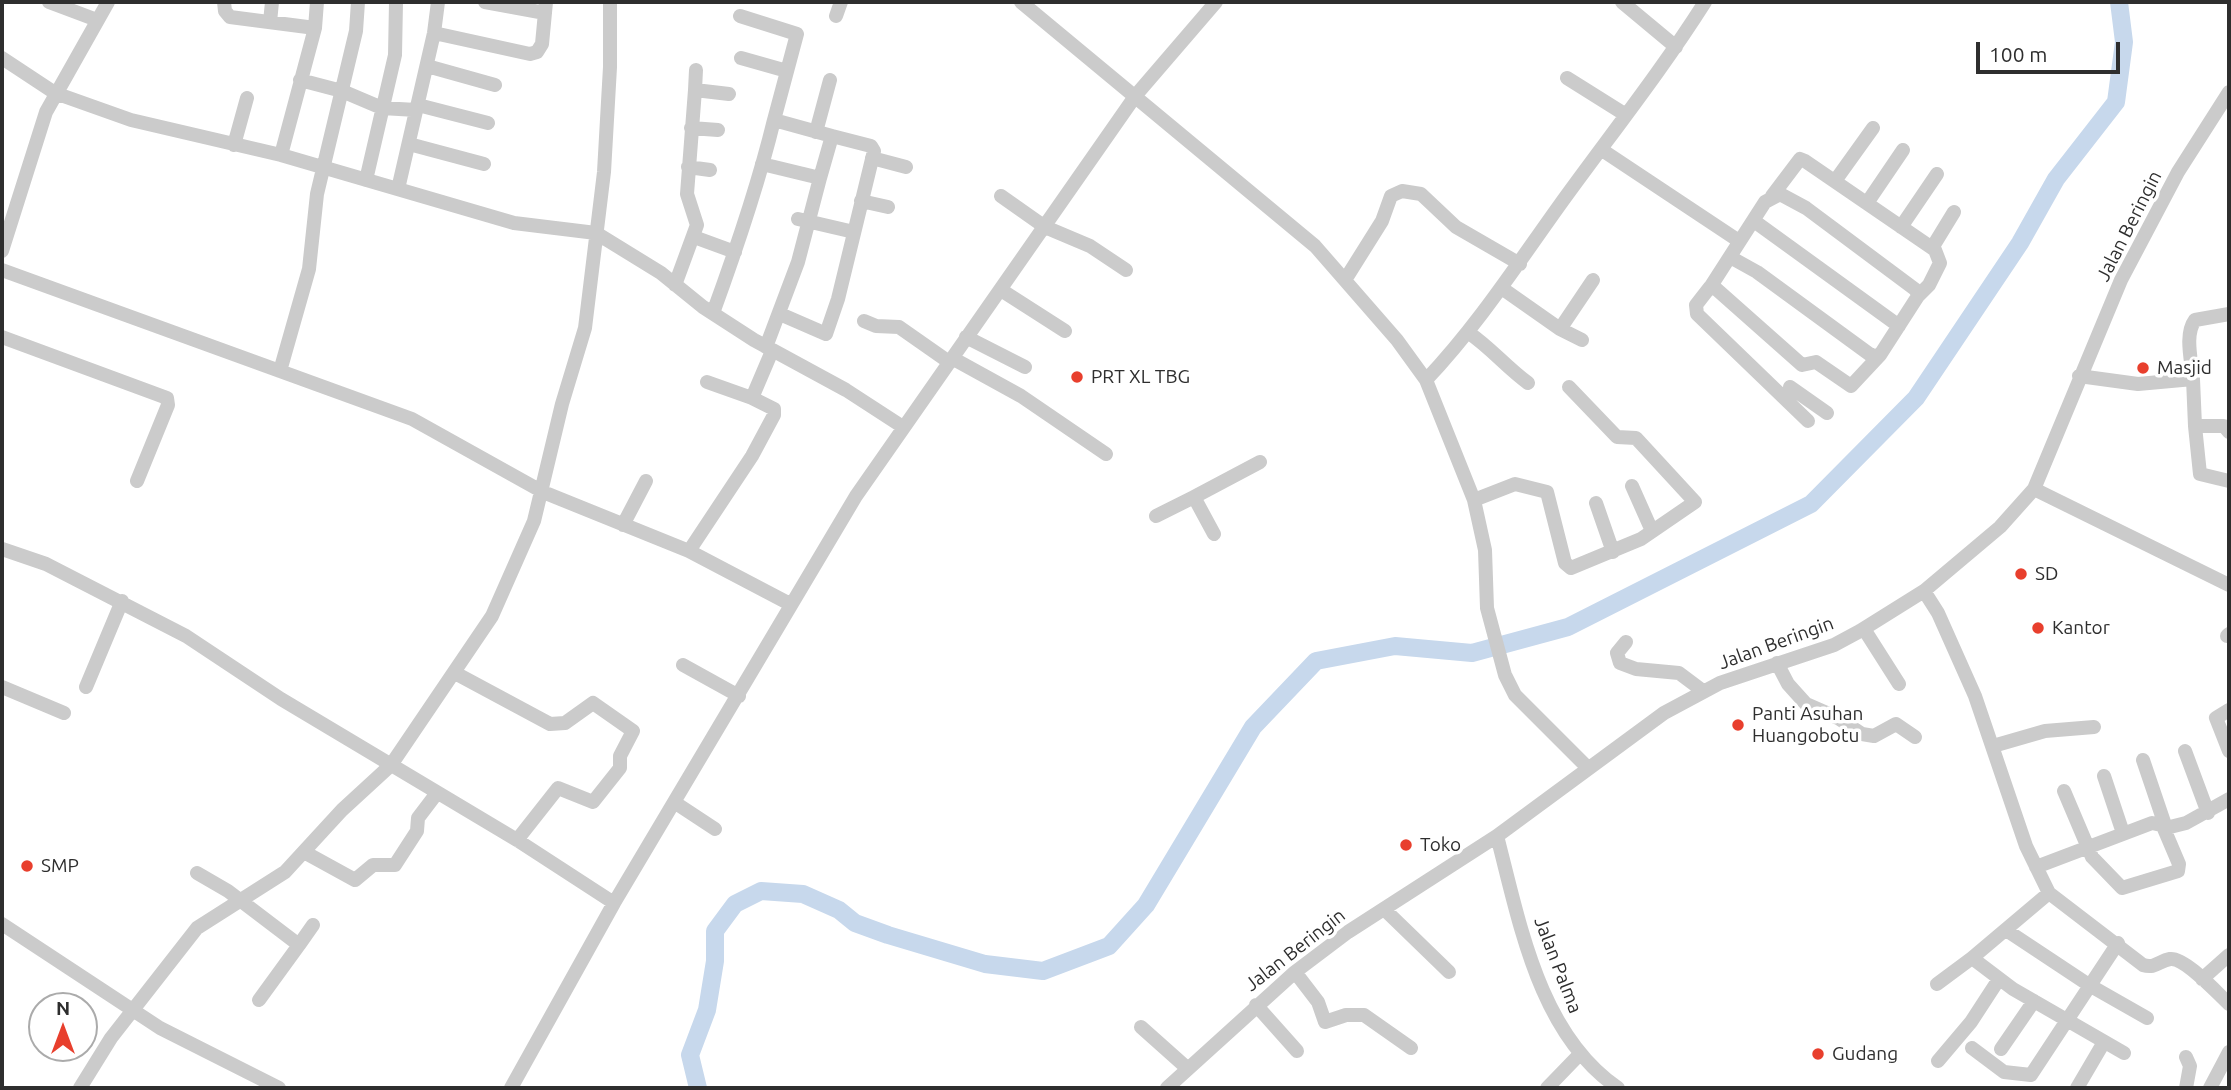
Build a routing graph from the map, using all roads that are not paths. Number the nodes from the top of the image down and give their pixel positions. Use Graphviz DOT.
graph roads {
  1 [pos="49,2"];
  2 [pos="108,2"];
  3 [pos="225,2"];
  4 [pos="272,2"];
  5 [pos="317,2"];
  6 [pos="358,2"];
  7 [pos="396,2"];
  8 [pos="438,2"];
  9 [pos="485,2"];
  10 [pos="610,2"];
  11 [pos="1021,2"];
  12 [pos="1216,2"];
  13 [pos="1622,2"];
  14 [pos="1705,2"];
  15 [pos="546,7"];
  16 [pos="740,16"];
  17 [pos="97,20"];
  18 [pos="270,22"];
  19 [pos="315,28"];
  20 [pos="434,33"];
  21 [pos="1676,47"];
  22 [pos="2,58"];
  23 [pos="741,58"];
  24 [pos="427,66"];
  25 [pos="696,70"];
  26 [pos="787,71"];
  27 [pos="1567,78"];
  28 [pos="300,80"];
  29 [pos="830,80"];
  30 [pos="493,86"];
  31 [pos="695,90"];
  32 [pos="342,91"];
  33 [pos="2229,92"];
  34 [pos="55,93"];
  35 [pos="729,94"];
  36 [pos="1136,95"];
  37 [pos="247,98"];
  38 [pos="383,105"];
  39 [pos="417,107"];
  40 [pos="1626,115"];
  41 [pos="774,120"];
  42 [pos="485,124"];
  43 [pos="691,128"];
  44 [pos="1873,128"];
  45 [pos="718,130"];
  46 [pos="816,132"];
  47 [pos="832,136"];
  48 [pos="409,144"];
  49 [pos="234,145"];
  50 [pos="1602,150"];
  51 [pos="1903,150"];
  52 [pos="281,155"];
  53 [pos="872,158"];
  54 [pos="762,164"];
  55 [pos="482,165"];
  56 [pos="688,167"];
  57 [pos="906,167"];
  58 [pos="324,169"];
  59 [pos="710,170"];
  60 [pos="1937,174"];
  61 [pos="820,178"];
  62 [pos="366,180"];
  63 [pos="1835,181"];
  64 [pos="398,189"];
  65 [pos="1001,196"];
  66 [pos="1772,196"];
  67 [pos="861,201"];
  68 [pos="1867,203"];
  69 [pos="888,207"];
  70 [pos="1954,212"];
  71 [pos="804,220"];
  72 [pos="1754,221"];
  73 [pos="1045,226"];
  74 [pos="1901,226"];
  75 [pos="854,232"];
  76 [pos="597,233"];
  77 [pos="4,235"];
  78 [pos="694,237"];
  79 [pos="1739,241"];
  80 [pos="1932,248"];
  81 [pos="2,251"];
  82 [pos="735,252"];
  83 [pos="1730,257"];
  84 [pos="1520,264"];
  85 [pos="2,270"];
  86 [pos="1126,270"];
  87 [pos="1345,280"];
  88 [pos="1593,280"];
  89 [pos="675,285"];
  90 [pos="1711,286"];
  91 [pos="1503,289"];
  92 [pos="1001,290"];
  93 [pos="1918,296"];
  94 [pos="713,313"];
  95 [pos="780,314"];
  96 [pos="2229,314"];
  97 [pos="864,321"];
  98 [pos="1899,326"];
  99 [pos="1560,329"];
  100 [pos="1066,331"];
  101 [pos="1469,333"];
  102 [pos="2,337"];
  103 [pos="966,337"];
  104 [pos="1583,340"];
  105 [pos="770,343"];
  106 [pos="1880,355"];
  107 [pos="951,360"];
  108 [pos="1806,365"];
  109 [pos="1025,367"];
  110 [pos="280,371"];
  111 [pos="2079,376"];
  112 [pos="2193,379"];
  113 [pos="1426,380"];
  114 [pos="707,382"];
  115 [pos="1528,383"];
  116 [pos="1569,387"];
  117 [pos="1786,393"];
  118 [pos="752,398"];
  119 [pos="1827,413"];
  120 [pos="1808,421"];
  121 [pos="2195,426"];
  122 [pos="903,427"];
  123 [pos="2229,432"];
  124 [pos="1106,454"];
  125 [pos="1260,462"];
  126 [pos="137,481"];
  127 [pos="646,481"];
  128 [pos="2229,481"];
  129 [pos="1632,486"];
  130 [pos="2034,489"];
  131 [pos="543,492"];
  132 [pos="1194,497"];
  133 [pos="1474,500"];
  134 [pos="1596,503"];
  135 [pos="1156,516"];
  136 [pos="624,525"];
  137 [pos="1652,531"];
  138 [pos="1213,534"];
  139 [pos="2,549"];
  140 [pos="689,551"];
  141 [pos="1614,552"];
  142 [pos="2229,585"];
  143 [pos="1924,591"];
  144 [pos="122,601"];
  145 [pos="790,604"];
  146 [pos="1864,629"];
  147 [pos="1626,642"];
  148 [pos="1777,663"];
  149 [pos="682,665"];
  150 [pos="455,673"];
  151 [pos="1899,684"];
  152 [pos="2,687"];
  153 [pos="86,687"];
  154 [pos="1703,691"];
  155 [pos="738,696"];
  156 [pos="2229,710"];
  157 [pos="64,713"];
  158 [pos="2094,727"];
  159 [pos="1915,737"];
  160 [pos="1993,746"];
  161 [pos="2185,751"];
  162 [pos="2229,751"];
  163 [pos="2143,760"];
  164 [pos="391,765"];
  165 [pos="1588,768"];
  166 [pos="2104,776"];
  167 [pos="2064,791"];
  168 [pos="437,793"];
  169 [pos="2229,799"];
  170 [pos="674,802"];
  171 [pos="2208,813"];
  172 [pos="2164,825"];
  173 [pos="715,829"];
  174 [pos="2123,833"];
  175 [pos="1497,836"];
  176 [pos="517,840"];
  177 [pos="2087,849"];
  178 [pos="304,852"];
  179 [pos="2036,867"];
  180 [pos="197,873"];
  181 [pos="2049,893"];
  182 [pos="238,900"];
  183 [pos="614,903"];
  184 [pos="1384,909"];
  185 [pos="2,924"];
  186 [pos="313,925"];
  187 [pos="2006,930"];
  188 [pos="2118,943"];
  189 [pos="299,945"];
  190 [pos="2229,955"];
  191 [pos="1972,958"];
  192 [pos="1295,972"];
  193 [pos="1449,972"];
  194 [pos="1999,979"];
  195 [pos="2202,979"];
  196 [pos="1937,984"];
  197 [pos="2089,985"];
  198 [pos="259,1000"];
  199 [pos="2034,1001"];
  200 [pos="2229,1004"];
  201 [pos="1256,1005"];
  202 [pos="133,1009"];
  203 [pos="2147,1018"];
  204 [pos="2069,1021"];
  205 [pos="1141,1027"];
  206 [pos="2104,1042"];
  207 [pos="1411,1048"];
  208 [pos="1972,1048"];
  209 [pos="2001,1049"];
  210 [pos="1297,1051"];
  211 [pos="2229,1052"];
  212 [pos="2124,1053"];
  213 [pos="1579,1055"];
  214 [pos="2186,1057"];
  215 [pos="1938,1062"];
  216 [pos="1187,1069"];
  217 [pos="1609,1085"];
  218 [pos="80,1088"];
  219 [pos="279,1088"];
  220 [pos="511,1088"];
  221 [pos="1167,1088"];
  222 [pos="1547,1088"];
  223 [pos="2077,1088"];
  224 [pos="2186,1088"];
  225 [pos="2213,1088"];
  1 -- 17 [label="street"];
  2 -- 17 [label="street"];
  3 -- 18 [label="street"];
  4 -- 18 [label="street"];
  5 -- 19 [label="street"];
  6 -- 32 [label="street"];
  7 -- 38 [label="street"];
  8 -- 20 [label="street"];
  9 -- 15 [label="street"];
  10 -- 76 [label="street"];
  11 -- 36 [label="street"];
  12 -- 36 [label="street"];
  13 -- 21 [label="street"];
  14 -- 21 [label="street"];
  15 -- 20 [label="street"];
  16 -- 26 [label="street"];
  17 -- 34 [label="street"];
  18 -- 19 [label="street"];
  19 -- 28 [label="street"];
  20 -- 24 [label="street"];
  21 -- 40 [label="street"];
  22 -- 34 [label="street"];
  23 -- 26 [label="street"];
  24 -- 30 [label="street"];
  24 -- 39 [label="street"];
  25 -- 31 [label="street"];
  26 -- 41 [label="street"];
  27 -- 40 [label="street"];
  28 -- 32 [label="street"];
  28 -- 52 [label="street"];
  29 -- 46 [label="street"];
  31 -- 35 [label="street"];
  31 -- 43 [label="street"];
  32 -- 38 [label="street"];
  32 -- 58 [label="street"];
  33 -- 111 [label="street, Jalan Beringin"];
  34 -- 49 [label="street"];
  34 -- 52 [label="street"];
  34 -- 77 [label="street"];
  36 -- 73 [label="street"];
  36 -- 87 [label="street"];
  37 -- 49 [label="street"];
  38 -- 39 [label="street"];
  38 -- 62 [label="street"];
  39 -- 42 [label="street"];
  39 -- 48 [label="street"];
  40 -- 50 [label="street"];
  41 -- 46 [label="street"];
  41 -- 54 [label="street"];
  43 -- 45 [label="street"];
  43 -- 56 [label="street"];
  44 -- 63 [label="street"];
  46 -- 47 [label="street"];
  47 -- 53 [label="street"];
  47 -- 61 [label="street"];
  48 -- 55 [label="street"];
  48 -- 64 [label="street"];
  49 -- 52 [label="street"];
  50 -- 79 [label="street"];
  50 -- 84 [label="street"];
  51 -- 68 [label="street"];
  52 -- 58 [label="street"];
  53 -- 57 [label="street"];
  53 -- 67 [label="street"];
  54 -- 61 [label="street"];
  54 -- 82 [label="street"];
  56 -- 59 [label="street"];
  56 -- 78 [label="street"];
  58 -- 62 [label="street"];
  58 -- 110 [label="street"];
  60 -- 74 [label="street"];
  61 -- 71 [label="street"];
  62 -- 64 [label="street"];
  63 -- 66 [label="street"];
  63 -- 68 [label="street"];
  64 -- 76 [label="street"];
  65 -- 73 [label="street"];
  66 -- 72 [label="street"];
  66 -- 93 [label="street"];
  67 -- 69 [label="street"];
  67 -- 75 [label="street"];
  68 -- 74 [label="street"];
  70 -- 80 [label="street"];
  71 -- 75 [label="street"];
  71 -- 95 [label="street"];
  72 -- 79 [label="street"];
  72 -- 98 [label="street"];
  73 -- 86 [label="street"];
  73 -- 92 [label="street"];
  74 -- 80 [label="street"];
  75 -- 95 [label="street"];
  76 -- 89 [label="street"];
  76 -- 131 [label="street"];
  77 -- 81 [label="street"];
  78 -- 82 [label="street"];
  78 -- 89 [label="street"];
  79 -- 83 [label="street"];
  80 -- 93 [label="street"];
  82 -- 94 [label="street"];
  83 -- 90 [label="street"];
  83 -- 106 [label="street"];
  84 -- 87 [label="street"];
  84 -- 91 [label="street"];
  85 -- 110 [label="street"];
  87 -- 113 [label="street"];
  88 -- 99 [label="street"];
  89 -- 94 [label="street"];
  90 -- 108 [label="street"];
  90 -- 117 [label="street"];
  91 -- 99 [label="street"];
  91 -- 101 [label="street"];
  92 -- 100 [label="street"];
  92 -- 103 [label="street"];
  93 -- 98 [label="street"];
  94 -- 105 [label="street"];
  95 -- 105 [label="street"];
  96 -- 112 [label="street"];
  97 -- 107 [label="street"];
  98 -- 106 [label="street"];
  99 -- 104 [label="street"];
  101 -- 113 [label="street"];
  101 -- 115 [label="street"];
  102 -- 126 [label="street"];
  103 -- 107 [label="street"];
  103 -- 109 [label="street"];
  105 -- 118 [label="street"];
  105 -- 122 [label="street"];
  106 -- 108 [label="street"];
  107 -- 122 [label="street"];
  107 -- 124 [label="street"];
  108 -- 117 [label="street"];
  110 -- 131 [label="street"];
  111 -- 112 [label="street"];
  111 -- 130 [label="street, Jalan Beringin"];
  112 -- 121 [label="street"];
  113 -- 133 [label="street"];
  114 -- 118 [label="street"];
  116 -- 137 [label="street"];
  117 -- 119 [label="street"];
  117 -- 120 [label="street"];
  118 -- 140 [label="street"];
  121 -- 123 [label="street"];
  121 -- 128 [label="street"];
  122 -- 145 [label="street"];
  125 -- 132 [label="street"];
  127 -- 136 [label="street"];
  129 -- 137 [label="street"];
  130 -- 142 [label="street"];
  130 -- 143 [label="street, Jalan Beringin"];
  131 -- 136 [label="street"];
  131 -- 150 [label="street"];
  132 -- 135 [label="street"];
  132 -- 138 [label="street"];
  133 -- 141 [label="street"];
  133 -- 165 [label="street"];
  134 -- 141 [label="street"];
  136 -- 140 [label="street"];
  137 -- 141 [label="street"];
  139 -- 144 [label="street"];
  140 -- 145 [label="street"];
  143 -- 146 [label="street, Jalan Beringin"];
  143 -- 160 [label="street"];
  144 -- 153 [label="street"];
  144 -- 164 [label="street"];
  145 -- 155 [label="street"];
  146 -- 148 [label="street, Jalan Beringin"];
  146 -- 151 [label="street"];
  147 -- 154 [label="street"];
  148 -- 154 [label="street, Jalan Beringin"];
  148 -- 159 [label="street"];
  149 -- 155 [label="street"];
  150 -- 164 [label="street"];
  150 -- 176 [label="street"];
  152 -- 157 [label="street"];
  154 -- 165 [label="street, Jalan Beringin"];
  155 -- 170 [label="street"];
  156 -- 162 [label="street"];
  158 -- 160 [label="street"];
  160 -- 179 [label="street"];
  161 -- 171 [label="street"];
  163 -- 172 [label="street"];
  164 -- 168 [label="street"];
  164 -- 178 [label="street"];
  165 -- 175 [label="street, Jalan Beringin"];
  166 -- 174 [label="street"];
  167 -- 177 [label="street"];
  168 -- 176 [label="street"];
  168 -- 178 [label="street"];
  169 -- 171 [label="street"];
  170 -- 173 [label="street"];
  170 -- 183 [label="street"];
  171 -- 172 [label="street"];
  172 -- 174 [label="street"];
  172 -- 177 [label="street"];
  174 -- 177 [label="street"];
  175 -- 184 [label="street, Jalan Beringin"];
  175 -- 213 [label="street, Jalan Palma"];
  176 -- 183 [label="street"];
  177 -- 179 [label="street"];
  178 -- 182 [label="street"];
  179 -- 181 [label="street"];
  180 -- 182 [label="street"];
  181 -- 187 [label="street"];
  181 -- 188 [label="street"];
  182 -- 189 [label="street"];
  182 -- 202 [label="street"];
  183 -- 220 [label="street"];
  184 -- 192 [label="street, Jalan Beringin"];
  184 -- 193 [label="street"];
  185 -- 202 [label="street"];
  186 -- 189 [label="street"];
  187 -- 191 [label="street"];
  187 -- 197 [label="street"];
  188 -- 195 [label="street"];
  188 -- 197 [label="street"];
  189 -- 198 [label="street"];
  190 -- 195 [label="street"];
  191 -- 194 [label="street"];
  191 -- 196 [label="street"];
  192 -- 201 [label="street, Jalan Beringin"];
  192 -- 207 [label="street"];
  194 -- 199 [label="street"];
  194 -- 215 [label="street"];
  195 -- 200 [label="street"];
  197 -- 203 [label="street"];
  197 -- 204 [label="street"];
  199 -- 204 [label="street"];
  199 -- 209 [label="street"];
  201 -- 210 [label="street"];
  201 -- 216 [label="street, Jalan Beringin"];
  202 -- 218 [label="street"];
  202 -- 219 [label="street"];
  204 -- 206 [label="street"];
  204 -- 208 [label="street"];
  205 -- 216 [label="street"];
  206 -- 212 [label="street"];
  206 -- 223 [label="street"];
  211 -- 225 [label="street"];
  213 -- 217 [label="street, Jalan Palma"];
  213 -- 222 [label="street"];
  214 -- 224 [label="street"];
  216 -- 221 [label="street, Jalan Beringin"];
}
